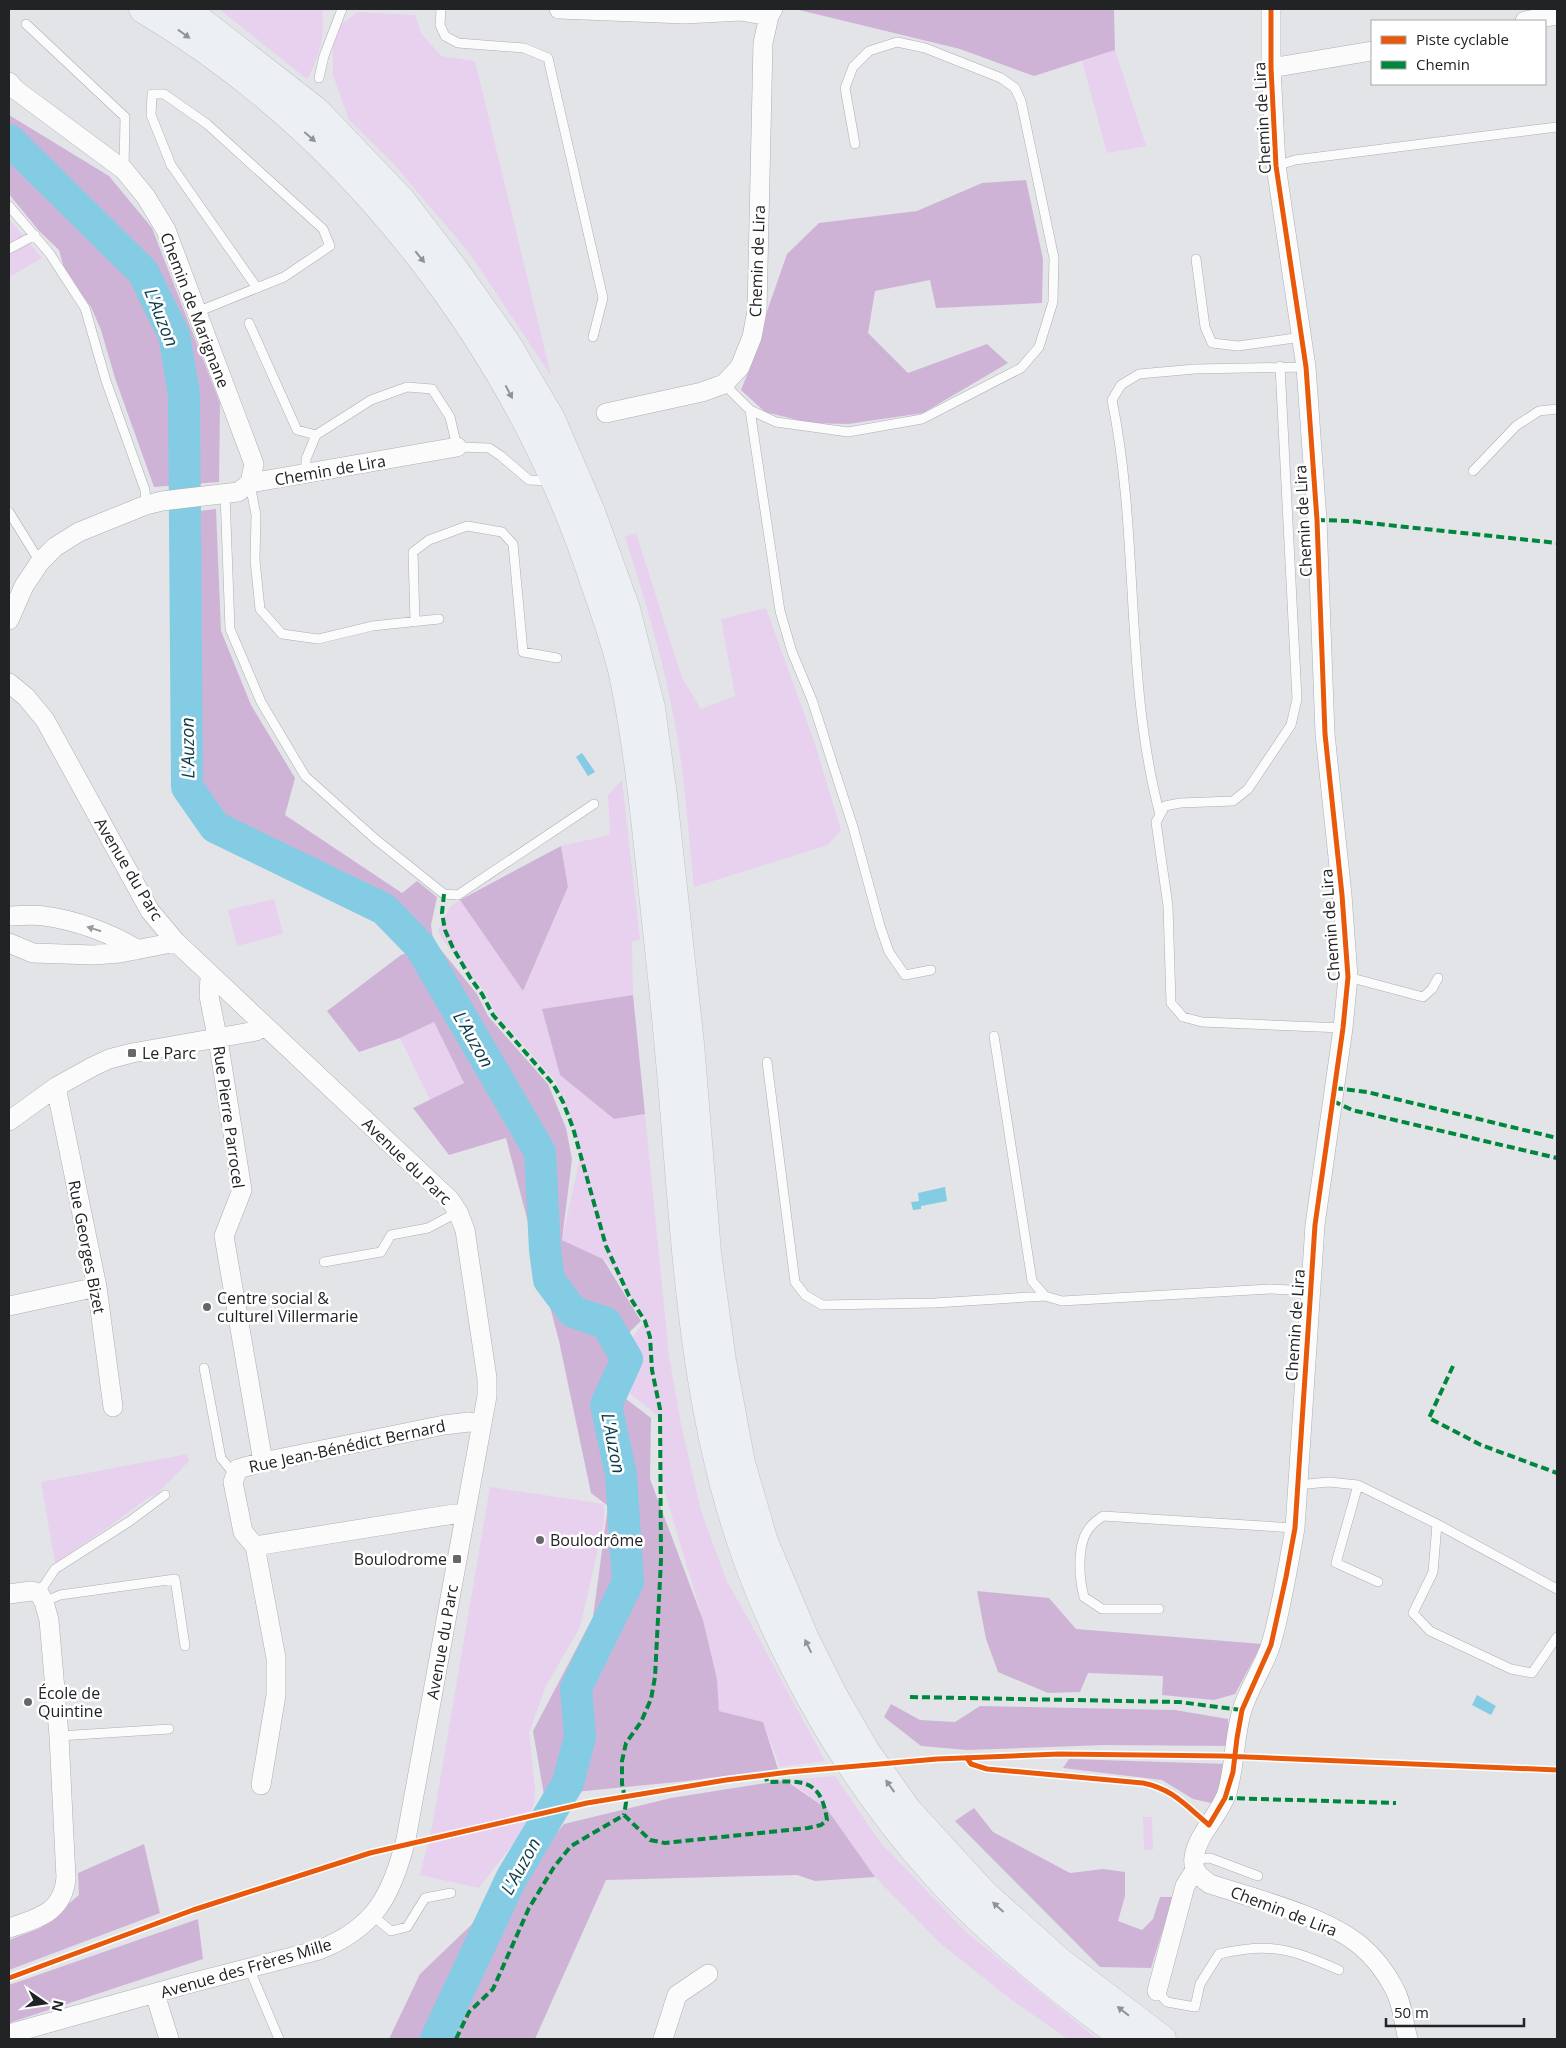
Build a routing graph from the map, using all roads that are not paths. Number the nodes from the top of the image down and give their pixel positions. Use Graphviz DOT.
graph roads {
  1 [pos="143,9"];
  2 [pos="185,9"];
  3 [pos="342,9"];
  4 [pos="441,9"];
  5 [pos="559,9"];
  6 [pos="1272,9"];
  7 [pos="771,12"];
  8 [pos="1557,15"];
  9 [pos="1530,20"];
  10 [pos="26,24"];
  11 [pos="1371,51"];
  12 [pos="1271,68"];
  13 [pos="319,78"];
  14 [pos="9,82"];
  15 [pos="1557,127"];
  16 [pos="854,144"];
  17 [pos="1276,166"];
  18 [pos="124,170"];
  19 [pos="9,206"];
  20 [pos="35,236"];
  21 [pos="9,249"];
  22 [pos="1196,259"];
  23 [pos="257,288"];
  24 [pos="197,312"];
  25 [pos="249,323"];
  26 [pos="593,337"];
  27 [pos="1302,337"];
  28 [pos="1280,366"];
  29 [pos="1306,367"];
  30 [pos="724,384"];
  31 [pos="1557,409"];
  32 [pos="750,410"];
  33 [pos="606,414"];
  34 [pos="316,435"];
  35 [pos="458,448"];
  36 [pos="1473,471"];
  37 [pos="306,474"];
  38 [pos="556,481"];
  39 [pos="250,483"];
  40 [pos="226,494"];
  41 [pos="154,503"];
  42 [pos="9,512"];
  43 [pos="40,562"];
  44 [pos="439,619"];
  45 [pos="9,620"];
  46 [pos="415,622"];
  47 [pos="557,658"];
  48 [pos="9,683"];
  49 [pos="594,804"];
  50 [pos="1160,815"];
  51 [pos="9,916"];
  52 [pos="176,942"];
  53 [pos="9,943"];
  54 [pos="138,950"];
  55 [pos="931,970"];
  56 [pos="210,976"];
  57 [pos="1348,977"];
  58 [pos="1438,978"];
  59 [pos="265,1026"];
  60 [pos="1343,1028"];
  61 [pos="994,1036"];
  62 [pos="217,1037"];
  63 [pos="767,1062"];
  64 [pos="56,1087"];
  65 [pos="9,1120"];
  66 [pos="458,1212"];
  67 [pos="324,1262"];
  68 [pos="97,1286"];
  69 [pos="1310,1291"];
  70 [pos="1045,1296"];
  71 [pos="9,1306"];
  72 [pos="204,1368"];
  73 [pos="113,1407"];
  74 [pos="481,1424"];
  75 [pos="263,1462"];
  76 [pos="235,1475"];
  77 [pos="1297,1485"];
  78 [pos="1358,1485"];
  79 [pos="166,1495"];
  80 [pos="465,1514"];
  81 [pos="1437,1524"];
  82 [pos="1294,1528"];
  83 [pos="255,1546"];
  84 [pos="1378,1582"];
  85 [pos="1557,1589"];
  86 [pos="9,1594"];
  87 [pos="42,1598"];
  88 [pos="1159,1609"];
  89 [pos="1557,1637"];
  90 [pos="185,1646"];
  91 [pos="169,1729"];
  92 [pos="58,1736"];
  93 [pos="261,1784"];
  94 [pos="409,1818"];
  95 [pos="1194,1865"];
  96 [pos="1258,1876"];
  97 [pos="451,1893"];
  98 [pos="372,1916"];
  99 [pos="9,1928"];
  100 [pos="249,1968"];
  101 [pos="1339,1970"];
  102 [pos="708,1974"];
  103 [pos="1157,1991"];
  104 [pos="155,1994"];
  105 [pos="10,2036"];
  106 [pos="1407,2038"];
  107 [pos="169,2039"];
  108 [pos="279,2039"];
  109 [pos="663,2039"];
  110 [pos="1126,2039"];
  111 [pos="1162,2039"];
  1 -- 38 [label="main road, one-way"];
  111 -- 2 [label="main road, one-way"];
  3 -- 13 [label="lane"];
  4 -- 26 [label="lane"];
  5 -- 7 [label="street"];
  6 -- 12 [label="street, Chemin de Lira"];
  7 -- 30 [label="street, Chemin de Lira"];
  8 -- 9 [label="street"];
  10 -- 18 [label="lane"];
  11 -- 12 [label="street"];
  12 -- 17 [label="street, Chemin de Lira"];
  14 -- 18 [label="street, Chemin de Marignane"];
  15 -- 17 [label="lane"];
  16 -- 32 [label="lane"];
  17 -- 27 [label="street, Chemin de Lira"];
  18 -- 24 [label="street, Chemin de Marignane"];
  19 -- 20 [label="lane"];
  20 -- 21 [label="lane"];
  20 -- 41 [label="lane"];
  22 -- 27 [label="lane"];
  23 -- 23 [label="lane"];
  23 -- 24 [label="lane"];
  24 -- 39 [label="street, Chemin de Marignane"];
  25 -- 34 [label="lane"];
  27 -- 29 [label="street, Chemin de Lira"];
  28 -- 29 [label="lane"];
  28 -- 50 [label="lane"];
  28 -- 50 [label="lane"];
  29 -- 57 [label="street, Chemin de Lira"];
  30 -- 32 [label="lane"];
  30 -- 33 [label="street, Chemin de Lira"];
  31 -- 36 [label="lane"];
  32 -- 55 [label="lane"];
  34 -- 35 [label="lane"];
  34 -- 37 [label="lane"];
  35 -- 37 [label="street, Chemin de Lira"];
  35 -- 38 [label="lane"];
  37 -- 39 [label="street, Chemin de Lira"];
  38 -- 110 [label="main road"];
  39 -- 40 [label="street, Chemin de Lira"];
  39 -- 46 [label="lane"];
  40 -- 41 [label="street, Chemin de Lira"];
  40 -- 49 [label="lane"];
  41 -- 43 [label="street, Chemin de Lira"];
  42 -- 43 [label="lane"];
  43 -- 45 [label="street, Chemin de Lira"];
  44 -- 46 [label="lane"];
  46 -- 47 [label="lane"];
  48 -- 52 [label="street, Avenue du Parc"];
  50 -- 60 [label="lane"];
  54 -- 51 [label="street, one-way"];
  52 -- 54 [label="street"];
  52 -- 56 [label="street, Avenue du Parc"];
  53 -- 54 [label="street"];
  56 -- 59 [label="street, Avenue du Parc"];
  56 -- 62 [label="street, Rue Pierre Parrocel"];
  57 -- 58 [label="lane"];
  57 -- 60 [label="street, Chemin de Lira"];
  59 -- 62 [label="street"];
  59 -- 66 [label="street, Avenue du Parc"];
  60 -- 69 [label="street, Chemin de Lira"];
  61 -- 70 [label="lane"];
  62 -- 64 [label="street"];
  62 -- 75 [label="street, Rue Pierre Parrocel"];
  63 -- 70 [label="lane"];
  64 -- 65 [label="street"];
  64 -- 68 [label="street, Rue Georges Bizet"];
  66 -- 67 [label="lane"];
  66 -- 74 [label="street, Avenue du Parc"];
  68 -- 71 [label="street"];
  68 -- 73 [label="street, Rue Georges Bizet"];
  69 -- 70 [label="lane"];
  69 -- 77 [label="street, Chemin de Lira"];
  72 -- 76 [label="lane"];
  74 -- 75 [label="street, Rue Jean-Bénédict Bernard"];
  74 -- 80 [label="street, Avenue du Parc"];
  75 -- 76 [label="street, Rue Jean-Bénédict Bernard"];
  76 -- 83 [label="street, Rue Jean-Bénédict Bernard"];
  77 -- 78 [label="lane"];
  77 -- 82 [label="street, Chemin de Lira"];
  78 -- 81 [label="lane"];
  78 -- 84 [label="lane"];
  79 -- 87 [label="lane"];
  80 -- 83 [label="street"];
  80 -- 94 [label="street, Avenue du Parc"];
  81 -- 85 [label="lane"];
  81 -- 89 [label="lane"];
  82 -- 88 [label="lane"];
  82 -- 95 [label="street, Chemin de Lira"];
  83 -- 93 [label="street"];
  86 -- 87 [label="street"];
  87 -- 90 [label="lane"];
  87 -- 92 [label="street"];
  91 -- 92 [label="lane"];
  92 -- 99 [label="street"];
  94 -- 98 [label="street, Avenue des Frères Mille"];
  95 -- 96 [label="lane"];
  95 -- 103 [label="street, Chemin de Lira"];
  95 -- 106 [label="street, Chemin de Lira"];
  97 -- 98 [label="lane"];
  98 -- 100 [label="street, Avenue des Frères Mille"];
  100 -- 104 [label="street, Avenue des Frères Mille"];
  100 -- 108 [label="lane"];
  101 -- 103 [label="lane"];
  102 -- 109 [label="street"];
  104 -- 105 [label="street, Avenue des Frères Mille"];
  104 -- 107 [label="street"];
}
